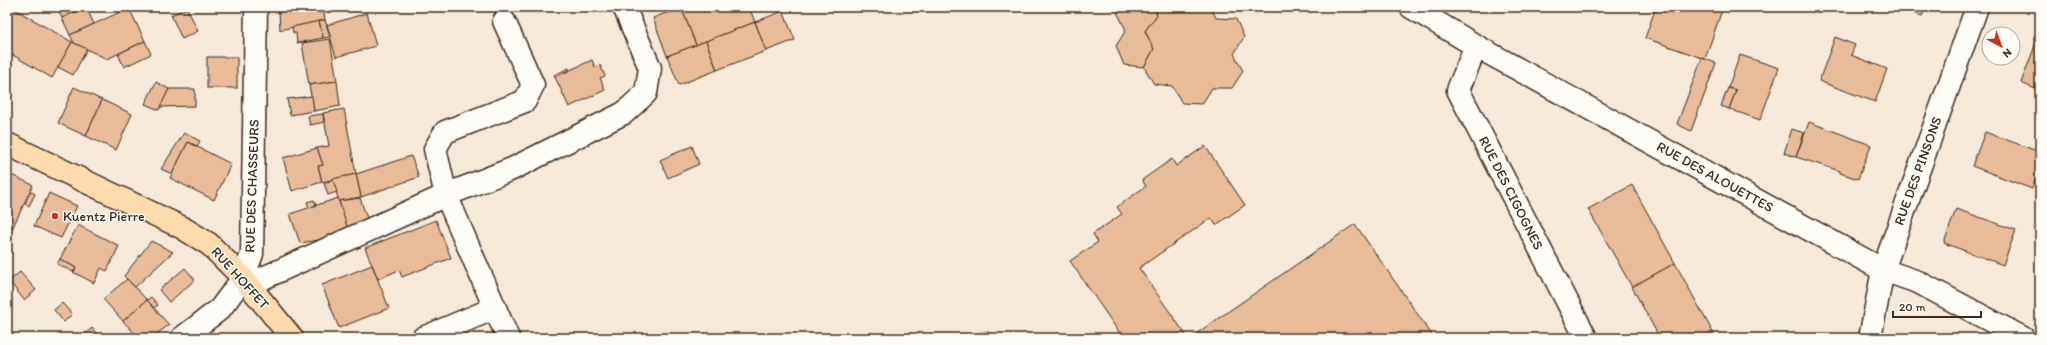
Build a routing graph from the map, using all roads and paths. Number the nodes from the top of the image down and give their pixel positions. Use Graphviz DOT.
graph roads {
  1 [pos="256,7"];
  2 [pos="624,7"];
  3 [pos="1411,7"];
  4 [pos="1977,7"];
  5 [pos="504,21"];
  6 [pos="1476,46"];
  7 [pos="7,144"];
  8 [pos="446,195"];
  9 [pos="1883,270"];
  10 [pos="246,281"];
  11 [pos="495,308"];
  12 [pos="182,338"];
  13 [pos="292,338"];
  14 [pos="423,338"];
  15 [pos="508,338"];
  16 [pos="1586,338"];
  17 [pos="1870,338"];
  18 [pos="2024,338"];
  1 -- 10 [label="street, RUE DES CHASSEURS"];
  2 -- 8 [label="street"];
  3 -- 6 [label="street, RUE DES ALOUETTES"];
  4 -- 9 [label="street, RUE DES PINSONS"];
  5 -- 8 [label="street"];
  6 -- 9 [label="street, RUE DES ALOUETTES"];
  6 -- 16 [label="street, RUE DES CIGOGNES"];
  7 -- 10 [label="main road, RUE HOFFET"];
  8 -- 10 [label="street"];
  8 -- 11 [label="street"];
  9 -- 17 [label="street, RUE DES PINSONS"];
  9 -- 18 [label="street, RUE DES ALOUETTES"];
  10 -- 12 [label="street, RUE DES CHASSEURS"];
  10 -- 13 [label="main road, RUE HOFFET"];
  11 -- 14 [label="street"];
  11 -- 15 [label="street"];
}
